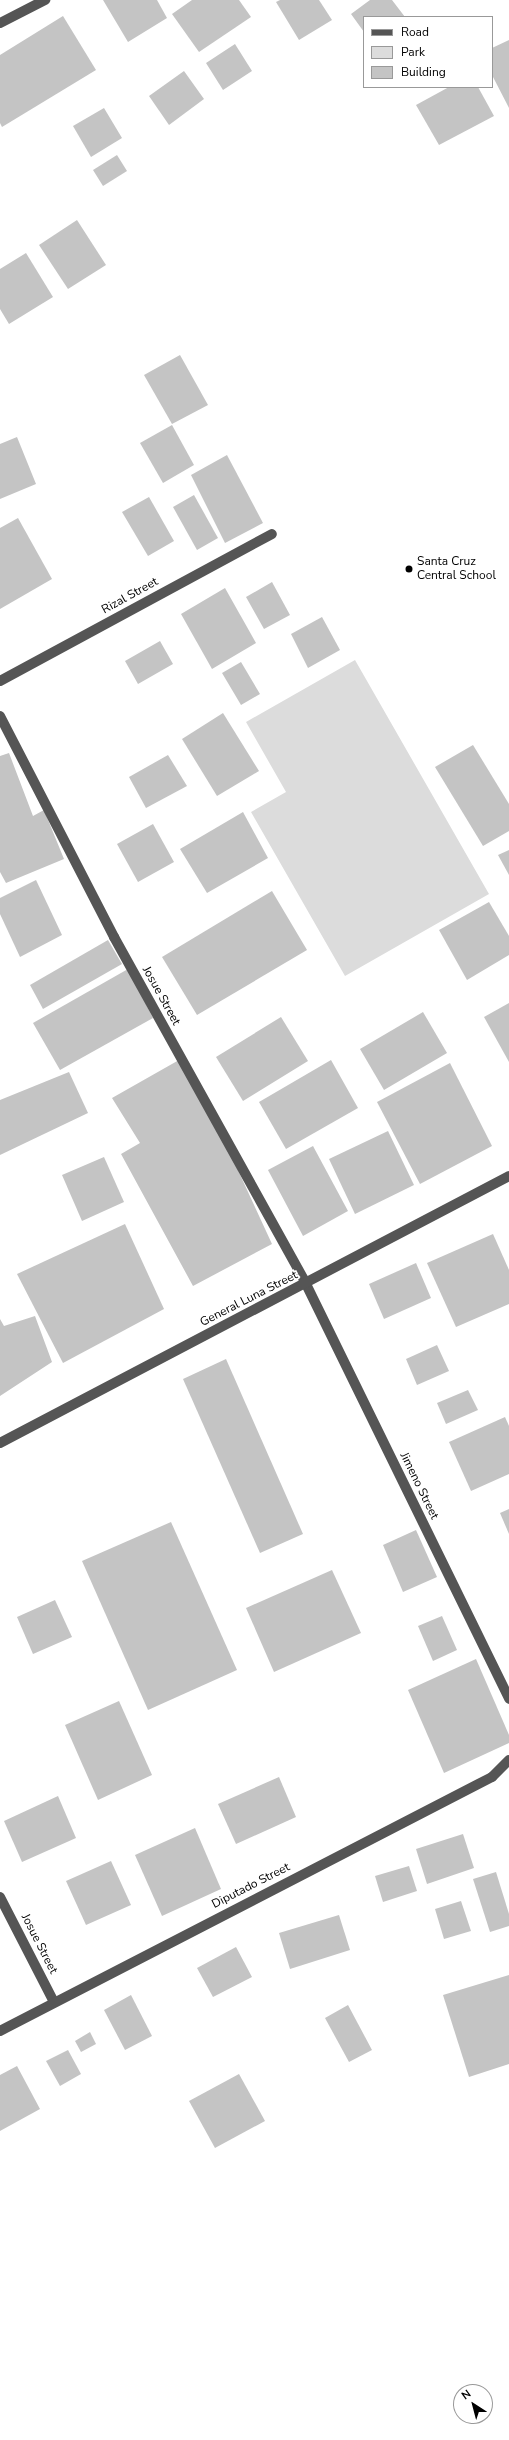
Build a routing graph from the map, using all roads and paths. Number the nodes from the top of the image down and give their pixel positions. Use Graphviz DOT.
graph roads {
  1 [pos="45,0"];
  2 [pos="0,23"];
  3 [pos="272,534"];
  4 [pos="0,681"];
  5 [pos="0,716"];
  6 [pos="509,1176"];
  7 [pos="306,1284"];
  8 [pos="0,1443"];
  9 [pos="509,1699"];
  10 [pos="509,1760"];
  11 [pos="0,1897"];
  12 [pos="54,2002"];
  13 [pos="0,2031"];
  1 -- 2 [label="street"];
  3 -- 4 [label="street, Rizal Street"];
  5 -- 7 [label="street, Josue Street"];
  6 -- 7 [label="street, General Luna Street"];
  7 -- 8 [label="street, General Luna Street"];
  7 -- 9 [label="street, Jimeno Street"];
  10 -- 12 [label="street, Diputado Street"];
  11 -- 12 [label="street, Josue Street"];
  12 -- 13 [label="street, Diputado Street"];
}
